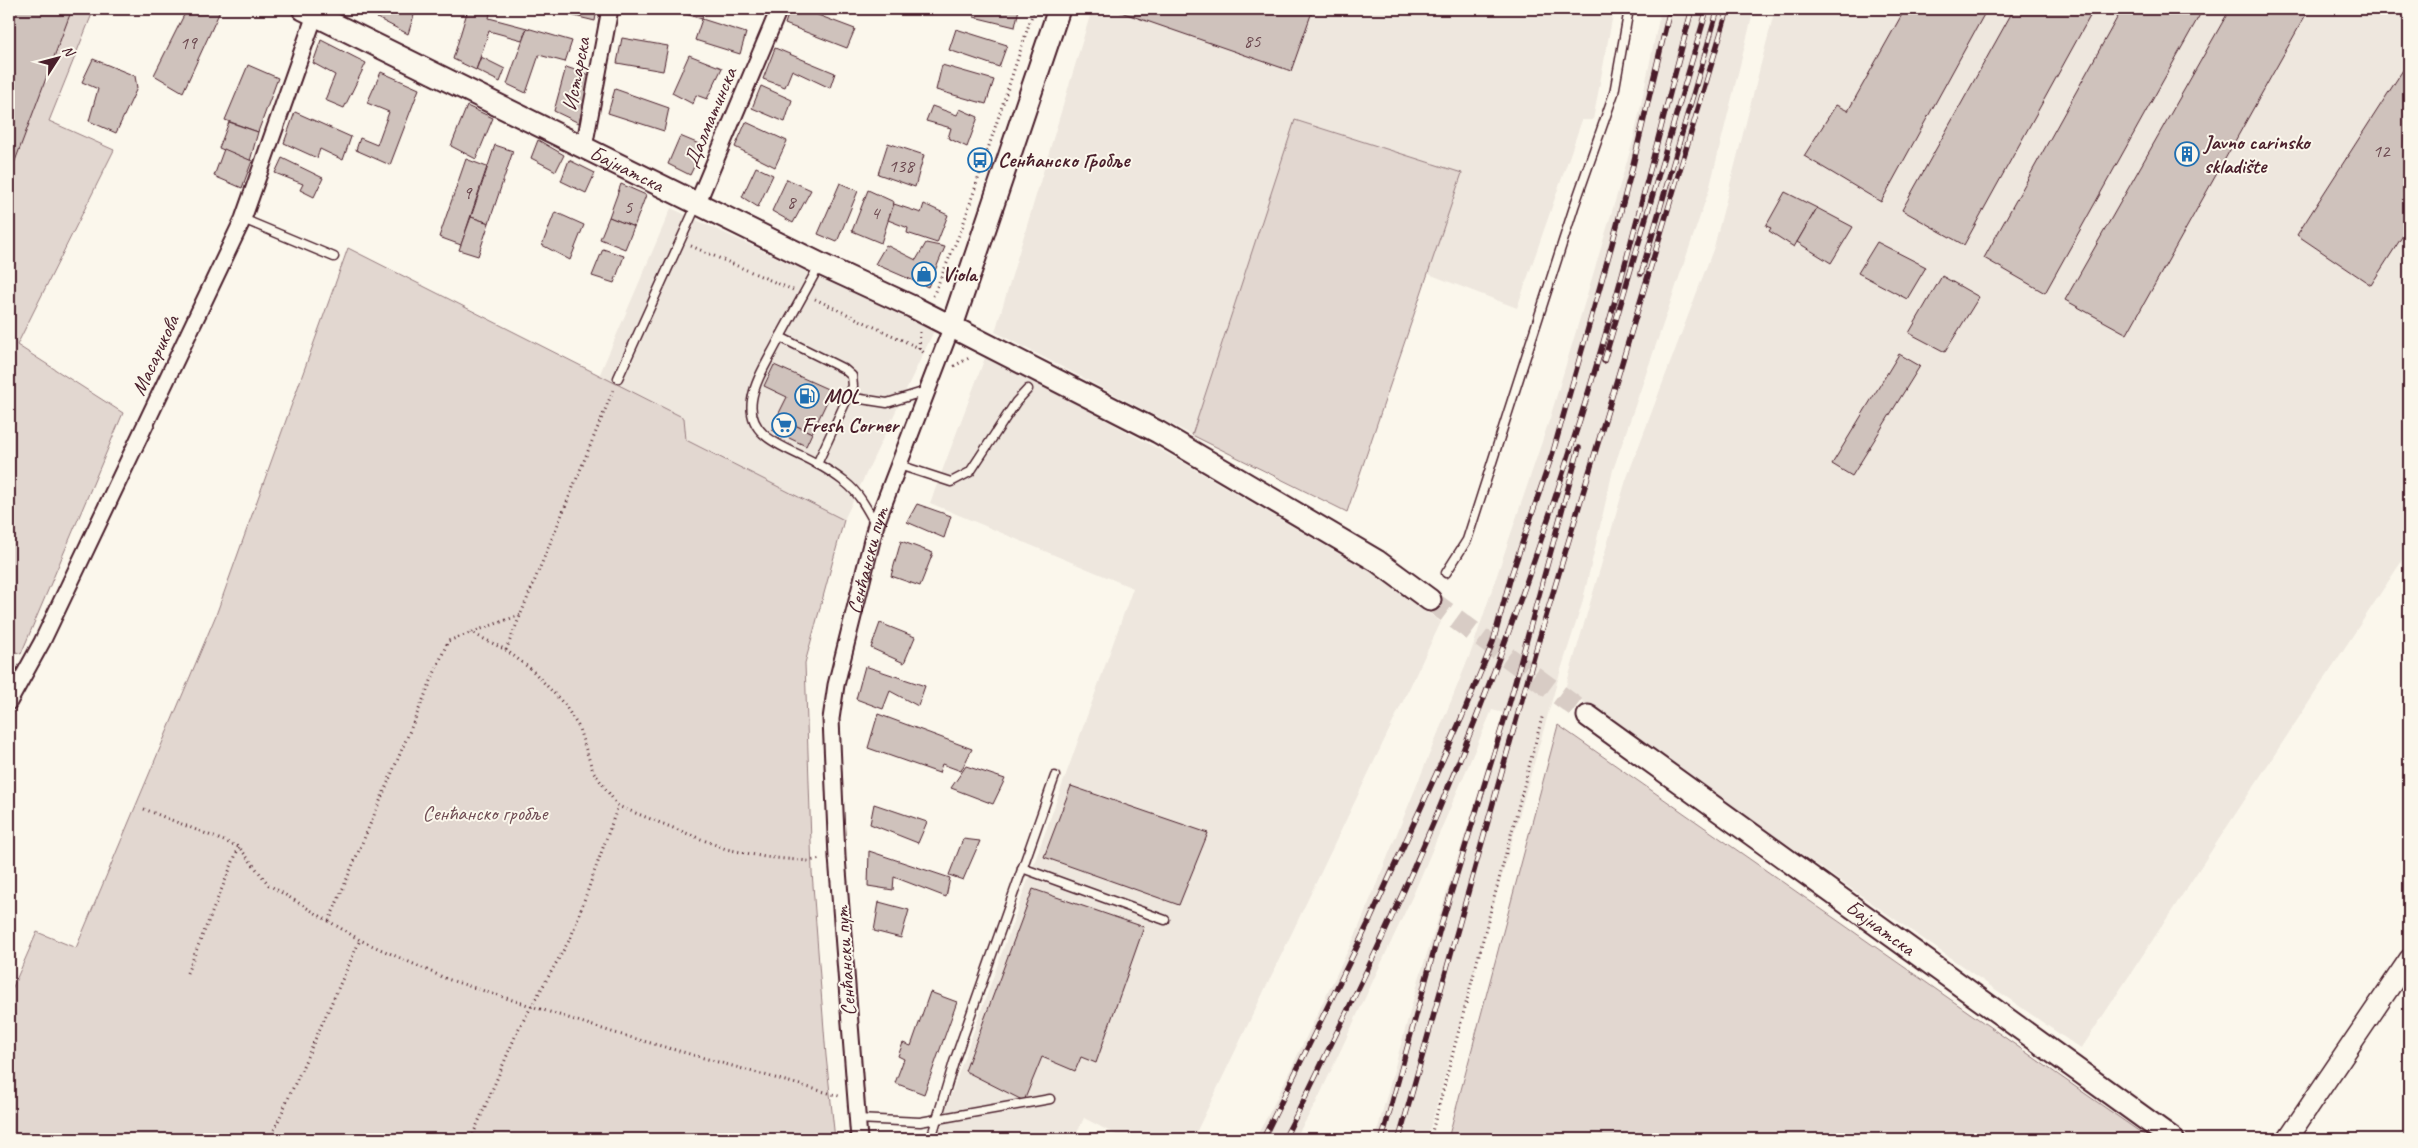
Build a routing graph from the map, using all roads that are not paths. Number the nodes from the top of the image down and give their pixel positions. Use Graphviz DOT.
graph roads {
  1 [pos="610,9"];
  2 [pos="779,9"];
  3 [pos="1059,9"];
  4 [pos="1630,9"];
  5 [pos="309,12"];
  6 [pos="584,147"];
  7 [pos="697,204"];
  8 [pos="243,219"];
  9 [pos="334,257"];
  10 [pos="820,264"];
  11 [pos="952,326"];
  12 [pos="780,337"];
  13 [pos="618,378"];
  14 [pos="1028,389"];
  15 [pos="928,391"];
  16 [pos="848,398"];
  17 [pos="818,464"];
  18 [pos="899,465"];
  19 [pos="876,524"];
  20 [pos="1446,572"];
  21 [pos="1430,600"];
  22 [pos="9,702"];
  23 [pos="1588,716"];
  24 [pos="1055,776"];
  25 [pos="1022,868"];
  26 [pos="1165,920"];
  27 [pos="2409,959"];
  28 [pos="1050,1099"];
  29 [pos="857,1119"];
  30 [pos="937,1120"];
  31 [pos="2289,1138"];
  32 [pos="859,1139"];
  33 [pos="931,1139"];
  34 [pos="2173,1139"];
  1 -- 6 [label="street, Истарска"];
  2 -- 7 [label="street, Далматинска"];
  3 -- 11 [label="main road, Сенћански пут"];
  4 -- 20 [label="lane"];
  5 -- 6 [label="main road, Бајнатска"];
  5 -- 8 [label="street, Масарикова"];
  6 -- 7 [label="main road, Бајнатска"];
  7 -- 10 [label="main road, Бајнатска"];
  7 -- 13 [label="lane, Далматинска"];
  8 -- 9 [label="lane"];
  8 -- 22 [label="street, Масарикова"];
  10 -- 11 [label="main road, Бајнатска"];
  10 -- 12 [label="lane"];
  11 -- 15 [label="street, Сенћански пут"];
  11 -- 21 [label="main road, Бајнатска"];
  12 -- 16 [label="lane"];
  12 -- 17 [label="lane"];
  14 -- 18 [label="lane"];
  15 -- 16 [label="lane"];
  15 -- 18 [label="street, Сенћански пут"];
  16 -- 17 [label="lane"];
  17 -- 19 [label="lane"];
  18 -- 19 [label="street, Сенћански пут"];
  19 -- 29 [label="street, Сенћански пут"];
  23 -- 34 [label="main road, Бајнатска"];
  24 -- 25 [label="lane"];
  25 -- 26 [label="lane"];
  25 -- 30 [label="lane"];
  27 -- 31 [label="street"];
  28 -- 30 [label="lane"];
  29 -- 30 [label="lane"];
  29 -- 32 [label="street, Сенћански пут"];
  30 -- 33 [label="lane"];
}
